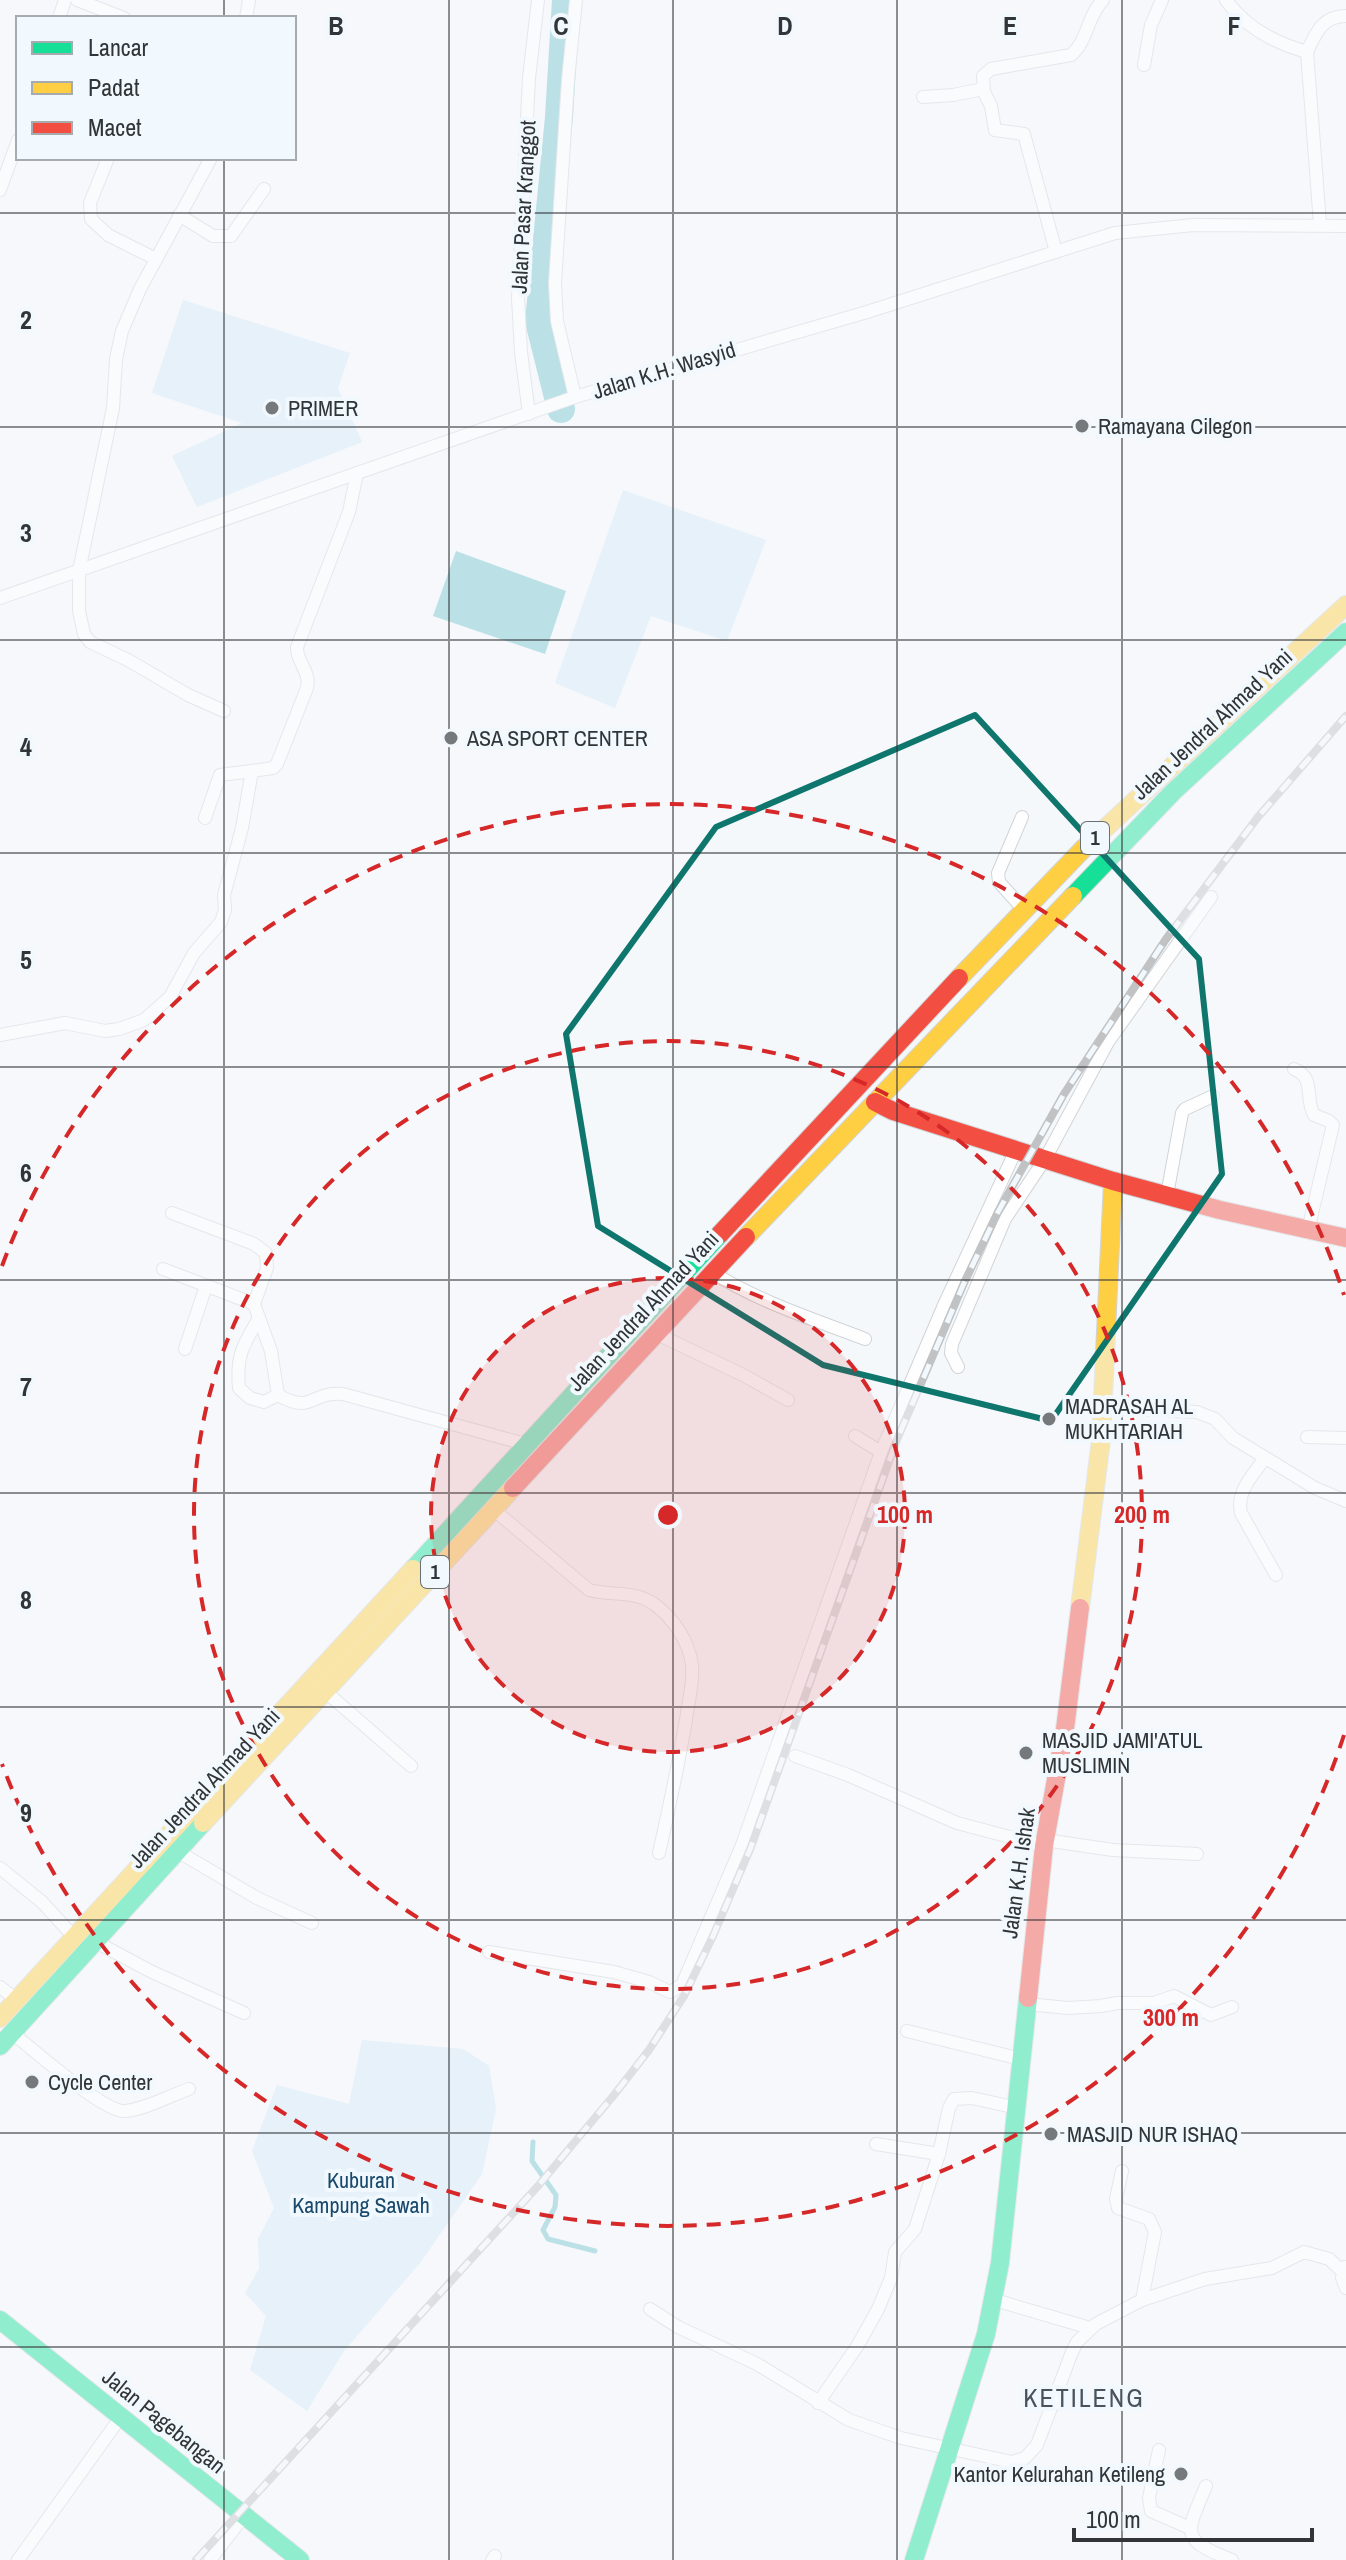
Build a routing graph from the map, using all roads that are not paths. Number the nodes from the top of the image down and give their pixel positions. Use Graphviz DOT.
graph roads {
  1 [pos="77,0"];
  2 [pos="538,0"];
  3 [pos="576,0"];
  4 [pos="1103,0"];
  5 [pos="1162,0"];
  6 [pos="1226,0"];
  7 [pos="111,6"];
  8 [pos="1346,16"];
  9 [pos="1307,52"];
  10 [pos="1144,65"];
  11 [pos="983,89"];
  12 [pos="923,97"];
  13 [pos="16,146"];
  14 [pos="107,160"];
  15 [pos="210,160"];
  16 [pos="264,189"];
  17 [pos="0,190"];
  18 [pos="179,215"];
  19 [pos="1320,224"];
  20 [pos="1346,226"];
  21 [pos="1056,252"];
  22 [pos="156,259"];
  23 [pos="570,399"];
  24 [pos="535,412"];
  25 [pos="357,473"];
  26 [pos="79,571"];
  27 [pos="0,598"];
  28 [pos="1346,605"];
  29 [pos="1346,632"];
  30 [pos="224,711"];
  31 [pos="252,771"];
  32 [pos="1022,817"];
  33 [pos="205,818"];
  34 [pos="1211,897"];
  35 [pos="1024,910"];
  36 [pos="0,1035"];
  37 [pos="1294,1069"];
  38 [pos="857,1085"];
  39 [pos="1213,1096"];
  40 [pos="875,1102"];
  41 [pos="1016,1150"];
  42 [pos="1045,1159"];
  43 [pos="1113,1181"];
  44 [pos="1167,1195"];
  45 [pos="172,1213"];
  46 [pos="1308,1230"];
  47 [pos="1346,1238"];
  48 [pos="163,1269"];
  49 [pos="712,1272"];
  50 [pos="206,1286"];
  51 [pos="254,1304"];
  52 [pos="259,1318"];
  53 [pos="655,1333"];
  54 [pos="865,1339"];
  55 [pos="185,1349"];
  56 [pos="958,1367"];
  57 [pos="278,1395"];
  58 [pos="788,1400"];
  59 [pos="1103,1408"];
  60 [pos="855,1436"];
  61 [pos="1307,1437"];
  62 [pos="1346,1438"];
  63 [pos="525,1444"];
  64 [pos="881,1452"];
  65 [pos="1265,1458"];
  66 [pos="1346,1501"];
  67 [pos="493,1509"];
  68 [pos="1276,1575"];
  69 [pos="326,1692"];
  70 [pos="795,1756"];
  71 [pos="411,1766"];
  72 [pos="1045,1843"];
  73 [pos="177,1851"];
  74 [pos="659,1853"];
  75 [pos="1197,1854"];
  76 [pos="0,1868"];
  77 [pos="312,1923"];
  78 [pos="74,1937"];
  79 [pos="96,1942"];
  80 [pos="489,1952"];
  81 [pos="0,1987"];
  82 [pos="17,2000"];
  83 [pos="1027,2004"];
  84 [pos="1232,2007"];
  85 [pos="244,2013"];
  86 [pos="0,2018"];
  87 [pos="907,2031"];
  88 [pos="6,2040"];
  89 [pos="1021,2059"];
  90 [pos="189,2089"];
  91 [pos="1017,2108"];
  92 [pos="876,2144"];
  93 [pos="939,2154"];
  94 [pos="1122,2171"];
  95 [pos="1344,2267"];
  96 [pos="1346,2288"];
  97 [pos="995,2300"];
  98 [pos="1142,2300"];
  99 [pos="650,2309"];
  100 [pos="0,2320"];
  101 [pos="1090,2328"];
  102 [pos="818,2403"];
  103 [pos="120,2418"];
  104 [pos="950,2450"];
  105 [pos="1159,2450"];
  106 [pos="1206,2486"];
  107 [pos="244,2516"];
  108 [pos="1190,2528"];
  109 [pos="18,2560"];
  110 [pos="210,2560"];
  111 [pos="300,2560"];
  112 [pos="914,2560"];
  113 [pos="1232,2560"];
  1 -- 7 [label="street"];
  2 -- 24 [label="street, Jalan Pasar Kranggot"];
  3 -- 23 [label="street, Jalan Pasar Kranggot"];
  4 -- 11 [label="street"];
  5 -- 10 [label="street"];
  6 -- 9 [label="street"];
  8 -- 9 [label="street"];
  9 -- 19 [label="street"];
  11 -- 12 [label="street"];
  11 -- 21 [label="street"];
  13 -- 17 [label="street"];
  14 -- 22 [label="street"];
  15 -- 18 [label="street"];
  16 -- 18 [label="street"];
  18 -- 22 [label="street"];
  19 -- 20 [label="street, Jalan K.H. Wasyid"];
  19 -- 21 [label="street, Jalan K.H. Wasyid"];
  21 -- 23 [label="street, Jalan K.H. Wasyid"];
  22 -- 26 [label="street"];
  23 -- 24 [label="street, Jalan K.H. Wasyid"];
  24 -- 25 [label="street, Jalan K.H. Wasyid"];
  25 -- 26 [label="street, Jalan K.H. Wasyid"];
  25 -- 31 [label="street"];
  26 -- 27 [label="street, Jalan K.H. Wasyid"];
  26 -- 30 [label="street"];
  28 -- 35 [label="main road, Jalan Jendral Ahmad Yani / 1"];
  29 -- 40 [label="main road, Jalan Jendral Ahmad Yani / 1"];
  31 -- 33 [label="street"];
  31 -- 36 [label="street"];
  32 -- 35 [label="street"];
  34 -- 42 [label="street"];
  35 -- 38 [label="main road, Jalan Jendral Ahmad Yani / 1"];
  37 -- 46 [label="street"];
  38 -- 40 [label="main road"];
  38 -- 63 [label="main road, Jalan Jendral Ahmad Yani / 1"];
  39 -- 44 [label="street"];
  40 -- 41 [label="main road"];
  40 -- 49 [label="main road, Jalan Jendral Ahmad Yani / 1"];
  41 -- 42 [label="main road"];
  41 -- 64 [label="street"];
  42 -- 43 [label="main road"];
  42 -- 56 [label="street"];
  43 -- 44 [label="main road"];
  43 -- 59 [label="main road, Jalan K.H. Ishak"];
  44 -- 46 [label="main road"];
  45 -- 51 [label="street"];
  46 -- 47 [label="main road"];
  48 -- 50 [label="street"];
  49 -- 53 [label="main road, Jalan Jendral Ahmad Yani / 1"];
  49 -- 54 [label="street"];
  50 -- 51 [label="street"];
  50 -- 55 [label="street"];
  51 -- 52 [label="street"];
  52 -- 57 [label="street"];
  52 -- 57 [label="street"];
  53 -- 58 [label="street"];
  53 -- 67 [label="main road, Jalan Jendral Ahmad Yani / 1"];
  57 -- 63 [label="street"];
  59 -- 65 [label="street"];
  59 -- 72 [label="main road, Jalan K.H. Ishak"];
  60 -- 64 [label="street"];
  61 -- 62 [label="street"];
  63 -- 78 [label="main road, Jalan Jendral Ahmad Yani / 1"];
  64 -- 80 [label="street"];
  65 -- 66 [label="street"];
  65 -- 68 [label="street"];
  67 -- 69 [label="main road, Jalan Jendral Ahmad Yani / 1"];
  67 -- 74 [label="street"];
  69 -- 71 [label="street"];
  69 -- 73 [label="main road, Jalan Jendral Ahmad Yani / 1"];
  70 -- 72 [label="street"];
  72 -- 75 [label="street"];
  72 -- 83 [label="main road, Jalan K.H. Ishak"];
  73 -- 77 [label="street"];
  73 -- 79 [label="main road, Jalan Jendral Ahmad Yani / 1"];
  76 -- 78 [label="street"];
  78 -- 82 [label="main road, Jalan Jendral Ahmad Yani / 1"];
  79 -- 85 [label="street"];
  79 -- 88 [label="main road, Jalan Jendral Ahmad Yani / 1"];
  81 -- 82 [label="street"];
  82 -- 86 [label="main road, Jalan Jendral Ahmad Yani / 1"];
  83 -- 84 [label="street"];
  83 -- 89 [label="main road, Jalan K.H. Ishak"];
  87 -- 89 [label="street"];
  88 -- 90 [label="street"];
  89 -- 91 [label="main road, Jalan K.H. Ishak"];
  91 -- 93 [label="street"];
  91 -- 97 [label="main road, Jalan K.H. Ishak"];
  92 -- 93 [label="street"];
  93 -- 102 [label="street"];
  94 -- 98 [label="street"];
  95 -- 96 [label="street"];
  95 -- 98 [label="street"];
  97 -- 101 [label="street"];
  97 -- 104 [label="main road, Jalan K.H. Ishak"];
  98 -- 101 [label="street"];
  99 -- 102 [label="street"];
  100 -- 103 [label="main road, Jalan Pagebangan"];
  101 -- 104 [label="street"];
  102 -- 104 [label="street"];
  103 -- 107 [label="main road, Jalan Pagebangan"];
  103 -- 109 [label="street"];
  104 -- 112 [label="main road, Jalan K.H. Ishak"];
  105 -- 108 [label="street"];
  106 -- 108 [label="street"];
  107 -- 110 [label="street"];
  107 -- 111 [label="main road, Jalan Pagebangan"];
  108 -- 113 [label="street"];
}
